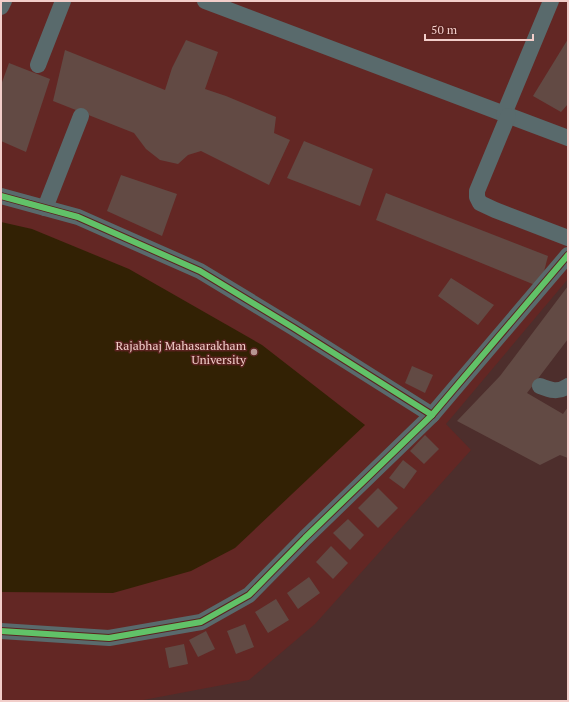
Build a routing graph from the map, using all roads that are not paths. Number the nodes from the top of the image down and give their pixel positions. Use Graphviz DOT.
graph roads {
  1 [pos="4,1"];
  2 [pos="63,1"];
  3 [pos="205,1"];
  4 [pos="551,1"];
  5 [pos="1,7"];
  6 [pos="38,65"];
  7 [pos="506,115"];
  8 [pos="81,116"];
  9 [pos="568,138"];
  10 [pos="1,196"];
  11 [pos="45,208"];
  12 [pos="568,238"];
  13 [pos="568,255"];
  14 [pos="540,386"];
  15 [pos="568,386"];
  16 [pos="432,415"];
  17 [pos="1,631"];
  1 -- 5 [label="street"];
  2 -- 6 [label="street"];
  3 -- 7 [label="street"];
  4 -- 7 [label="street"];
  7 -- 9 [label="street"];
  7 -- 12 [label="street"];
  8 -- 11 [label="street"];
  10 -- 11 [label="street"];
  11 -- 16 [label="street"];
  13 -- 16 [label="street"];
  14 -- 15 [label="street"];
  16 -- 17 [label="street"];
}
